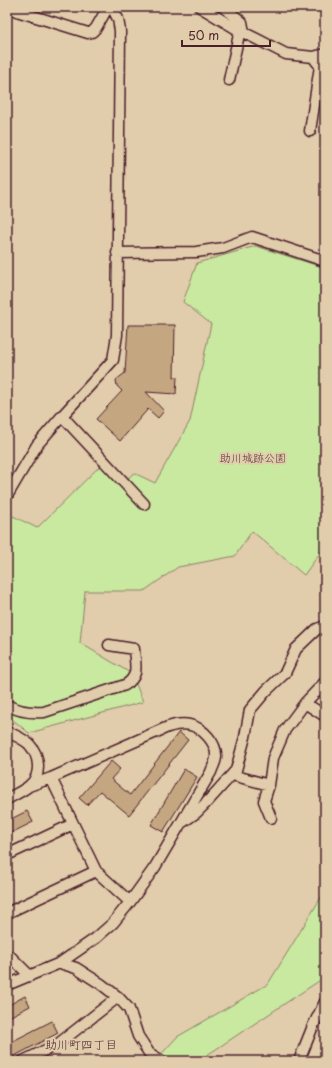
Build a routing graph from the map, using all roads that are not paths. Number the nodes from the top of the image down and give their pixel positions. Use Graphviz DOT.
graph roads {
  1 [pos="108,7"];
  2 [pos="112,7"];
  3 [pos="200,7"];
  4 [pos="223,7"];
  5 [pos="7,8"];
  6 [pos="21,9"];
  7 [pos="242,31"];
  8 [pos="325,54"];
  9 [pos="313,57"];
  10 [pos="229,80"];
  11 [pos="310,131"];
  12 [pos="117,253"];
  13 [pos="325,262"];
  14 [pos="62,416"];
  15 [pos="7,496"];
  16 [pos="144,504"];
  17 [pos="325,626"];
  18 [pos="109,645"];
  19 [pos="325,682"];
  20 [pos="305,703"];
  21 [pos="7,705"];
  22 [pos="325,716"];
  23 [pos="7,732"];
  24 [pos="232,775"];
  25 [pos="52,778"];
  26 [pos="269,784"];
  27 [pos="29,786"];
  28 [pos="7,799"];
  29 [pos="271,818"];
  30 [pos="73,824"];
  31 [pos="180,825"];
  32 [pos="7,855"];
  33 [pos="96,871"];
  34 [pos="130,902"];
  35 [pos="7,913"];
  36 [pos="7,955"];
  37 [pos="60,963"];
  38 [pos="30,976"];
  39 [pos="7,985"];
  40 [pos="118,997"];
  41 [pos="325,1002"];
  42 [pos="23,1061"];
  43 [pos="162,1061"];
  44 [pos="299,1061"];
  1 -- 6 [label="street"];
  2 -- 12 [label="street"];
  3 -- 7 [label="street"];
  4 -- 7 [label="street"];
  5 -- 6 [label="street"];
  7 -- 9 [label="street"];
  7 -- 10 [label="street"];
  8 -- 9 [label="street"];
  9 -- 11 [label="street"];
  12 -- 13 [label="street"];
  12 -- 14 [label="street"];
  14 -- 15 [label="street"];
  14 -- 16 [label="street"];
  17 -- 24 [label="street"];
  18 -- 21 [label="street"];
  19 -- 20 [label="street"];
  20 -- 22 [label="street"];
  20 -- 26 [label="street"];
  23 -- 27 [label="street"];
  24 -- 26 [label="street"];
  24 -- 31 [label="street"];
  25 -- 27 [label="street"];
  25 -- 30 [label="street"];
  25 -- 31 [label="street"];
  26 -- 29 [label="street"];
  27 -- 28 [label="street"];
  30 -- 32 [label="street"];
  30 -- 33 [label="street"];
  31 -- 34 [label="street"];
  33 -- 34 [label="street"];
  33 -- 35 [label="street"];
  34 -- 37 [label="street"];
  36 -- 38 [label="street"];
  37 -- 38 [label="street"];
  37 -- 40 [label="street"];
  38 -- 39 [label="street"];
  40 -- 42 [label="street"];
  40 -- 43 [label="street"];
  41 -- 44 [label="street"];
}
